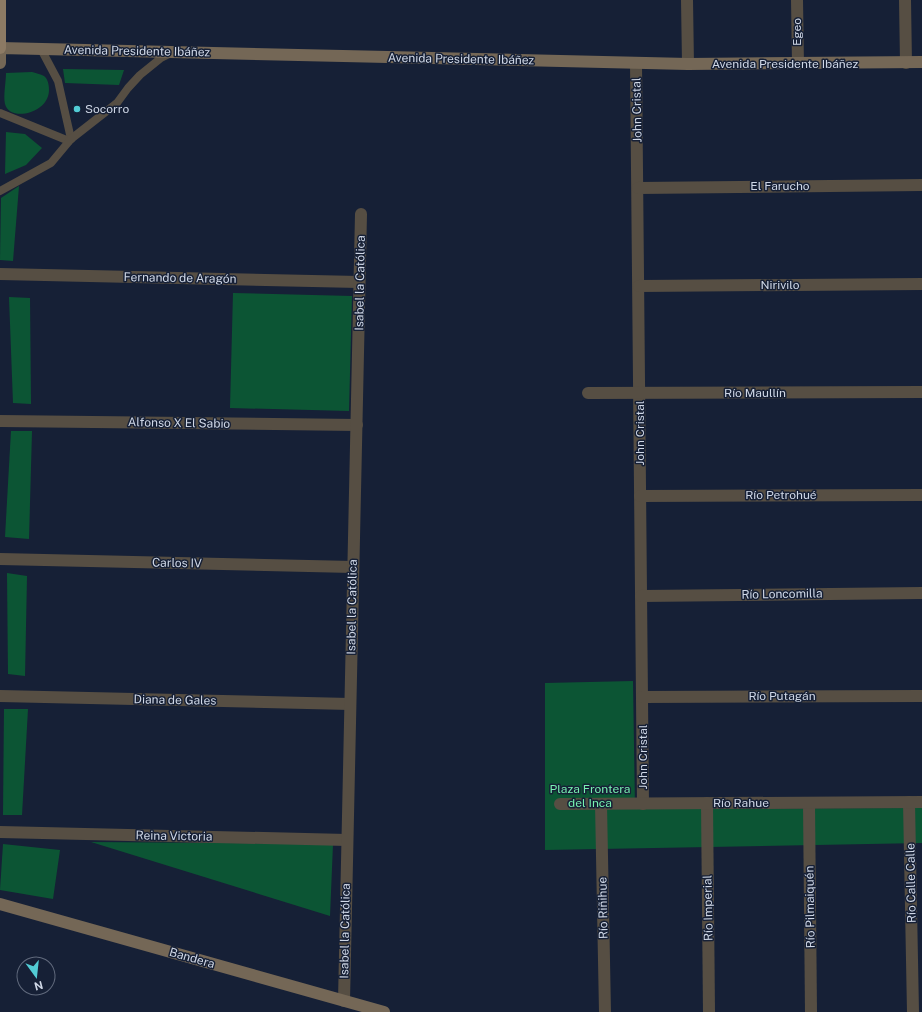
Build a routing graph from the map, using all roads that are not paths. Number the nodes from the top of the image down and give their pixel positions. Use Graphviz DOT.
graph roads {
  1 [pos="0,0"];
  2 [pos="687,0"];
  3 [pos="797,0"];
  4 [pos="905,0"];
  5 [pos="0,48"];
  6 [pos="41,49"];
  7 [pos="173,52"];
  8 [pos="906,62"];
  9 [pos="922,62"];
  10 [pos="0,63"];
  11 [pos="636,63"];
  12 [pos="688,64"];
  13 [pos="798,64"];
  14 [pos="0,113"];
  15 [pos="70,140"];
  16 [pos="922,185"];
  17 [pos="638,188"];
  18 [pos="0,192"];
  19 [pos="361,214"];
  20 [pos="0,274"];
  21 [pos="359,282"];
  22 [pos="922,284"];
  23 [pos="638,286"];
  24 [pos="922,392"];
  25 [pos="588,393"];
  26 [pos="640,393"];
  27 [pos="0,421"];
  28 [pos="357,424"];
  29 [pos="922,495"];
  30 [pos="640,496"];
  31 [pos="0,559"];
  32 [pos="353,567"];
  33 [pos="922,593"];
  34 [pos="641,596"];
  35 [pos="0,696"];
  36 [pos="922,696"];
  37 [pos="642,697"];
  38 [pos="350,704"];
  39 [pos="909,802"];
  40 [pos="922,802"];
  41 [pos="707,803"];
  42 [pos="808,803"];
  43 [pos="560,804"];
  44 [pos="601,804"];
  45 [pos="643,804"];
  46 [pos="0,832"];
  47 [pos="347,840"];
  48 [pos="0,904"];
  49 [pos="344,1001"];
  50 [pos="384,1012"];
  51 [pos="605,1012"];
  52 [pos="709,1012"];
  53 [pos="811,1012"];
  54 [pos="913,1012"];
  1 -- 5 [label="main road"];
  2 -- 12 [label="street"];
  3 -- 13 [label="street, Egeo"];
  4 -- 8 [label="street"];
  5 -- 6 [label="street, Avenida Presidente Ibáñez"];
  5 -- 10 [label="street"];
  6 -- 7 [label="street, Avenida Presidente Ibáñez"];
  6 -- 15 [label="lane"];
  7 -- 11 [label="street, Avenida Presidente Ibáñez"];
  7 -- 15 [label="lane"];
  8 -- 9 [label="street, Avenida Presidente Ibáñez"];
  8 -- 13 [label="street, Avenida Presidente Ibáñez"];
  11 -- 12 [label="street, Avenida Presidente Ibáñez"];
  11 -- 17 [label="street, John Cristal"];
  12 -- 13 [label="street, Avenida Presidente Ibáñez"];
  14 -- 15 [label="lane"];
  15 -- 18 [label="lane"];
  16 -- 17 [label="street, El Farucho"];
  17 -- 23 [label="street, John Cristal"];
  19 -- 21 [label="street, Isabel la Católica"];
  20 -- 21 [label="street, Fernando de Aragón"];
  21 -- 28 [label="street, Isabel la Católica"];
  22 -- 23 [label="street, Nirivilo"];
  23 -- 26 [label="street, John Cristal"];
  24 -- 26 [label="street, Río Maullín"];
  25 -- 26 [label="street, Río Maullín"];
  26 -- 30 [label="street, John Cristal"];
  27 -- 28 [label="street, Alfonso X El Sabio"];
  28 -- 32 [label="street, Isabel la Católica"];
  29 -- 30 [label="street, Río Petrohué"];
  30 -- 34 [label="street, John Cristal"];
  31 -- 32 [label="street, Carlos IV"];
  32 -- 38 [label="street, Isabel la Católica"];
  33 -- 34 [label="street, Río Loncomilla"];
  34 -- 37 [label="street, John Cristal"];
  35 -- 38 [label="street, Diana de Gales"];
  36 -- 37 [label="street, Río Putagán"];
  37 -- 45 [label="street, John Cristal"];
  38 -- 47 [label="street, Isabel la Católica"];
  39 -- 40 [label="street, Río Rahue"];
  39 -- 42 [label="street, Río Rahue"];
  39 -- 54 [label="street, Río Calle Calle"];
  41 -- 42 [label="street, Río Rahue"];
  41 -- 45 [label="street, Río Rahue"];
  41 -- 52 [label="street, Río Imperial"];
  42 -- 53 [label="street, Río Pilmaiquén"];
  43 -- 44 [label="street, Río Rahue"];
  44 -- 45 [label="street, Río Rahue"];
  44 -- 51 [label="street, Río Riñihue"];
  46 -- 47 [label="street, Reina Victoria"];
  47 -- 49 [label="street, Isabel la Católica"];
  48 -- 49 [label="street, Bandera"];
  49 -- 50 [label="street, Bandera"];
}
